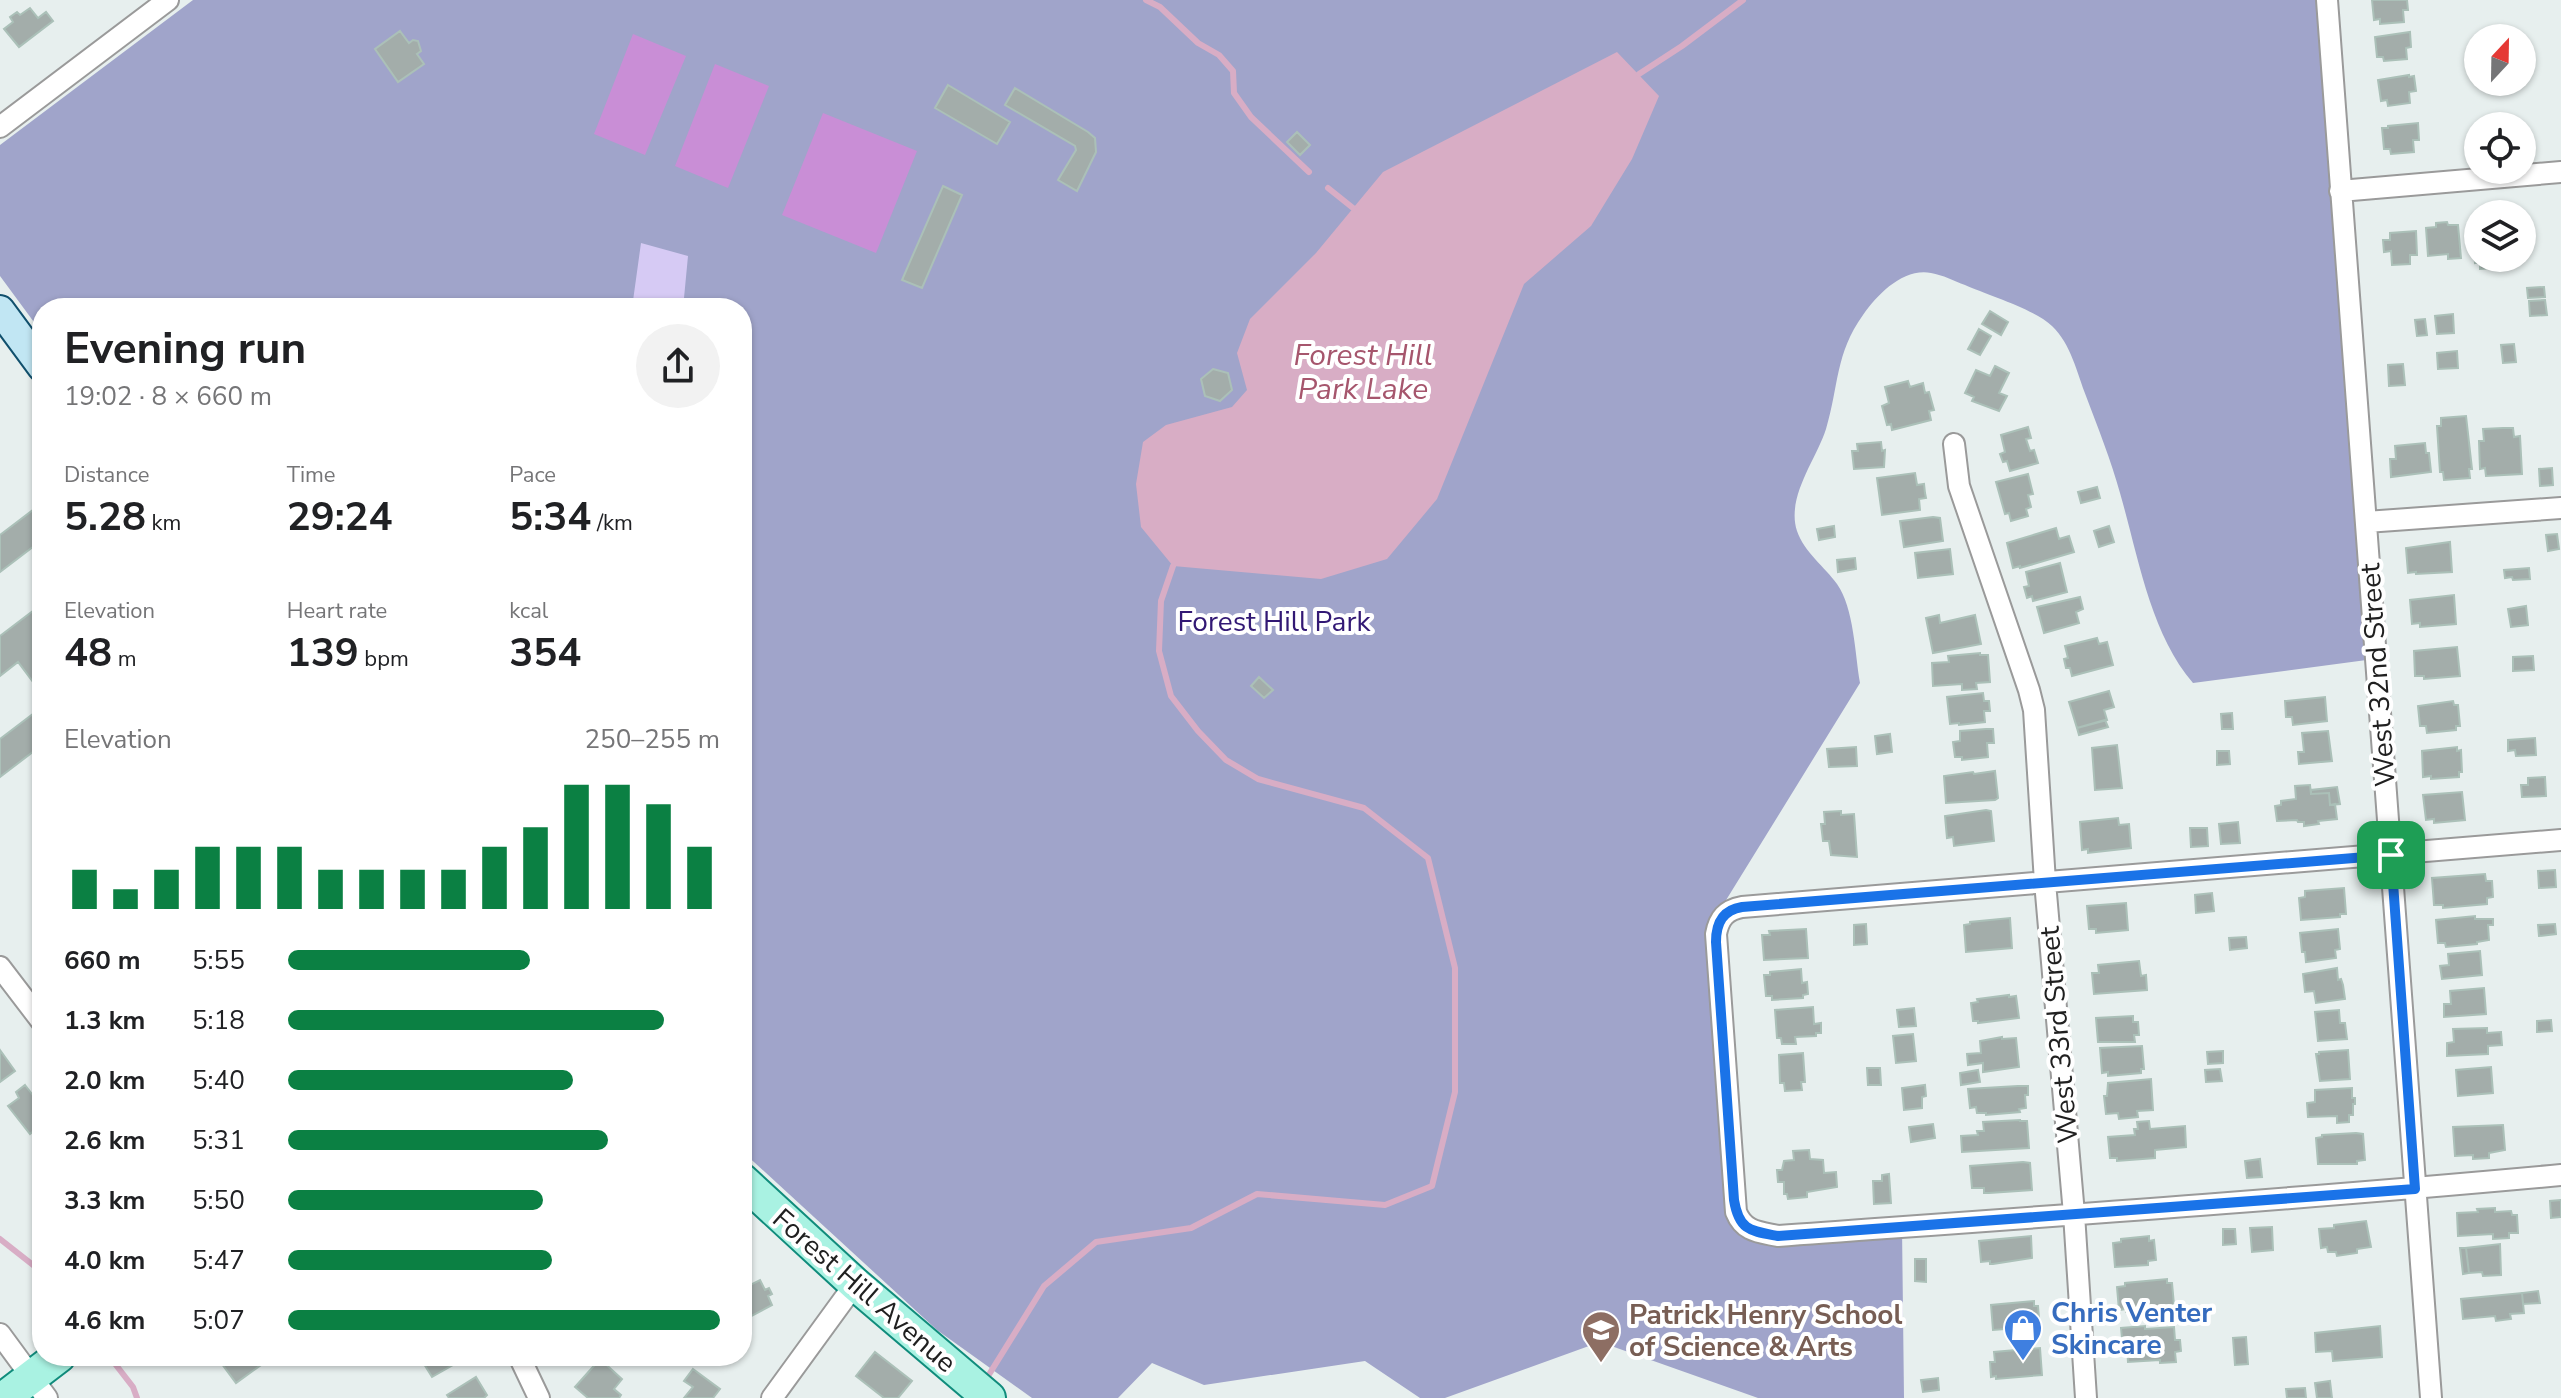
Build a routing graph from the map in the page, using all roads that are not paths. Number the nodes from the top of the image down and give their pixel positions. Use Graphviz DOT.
graph roads {
  1 [pos="168,0"];
  2 [pos="2327,0"];
  3 [pos="0,127"];
  4 [pos="2561,172"];
  5 [pos="2340,191"];
  6 [pos="0,310"];
  7 [pos="32,353"];
  8 [pos="1954,444"];
  9 [pos="2561,508"];
  10 [pos="2366,522"];
  11 [pos="2561,840"];
  12 [pos="2391,855"];
  13 [pos="2045,882"];
  14 [pos="0,967"];
  15 [pos="32,1009"];
  16 [pos="2561,1175"];
  17 [pos="752,1189"];
  18 [pos="2415,1189"];
  19 [pos="2074,1214"];
  20 [pos="855,1284"];
  21 [pos="0,1334"];
  22 [pos="32,1363"];
  23 [pos="524,1366"];
  24 [pos="45,1375"];
  25 [pos="4,1398"];
  26 [pos="539,1398"];
  27 [pos="772,1398"];
  28 [pos="989,1398"];
  29 [pos="2086,1398"];
  30 [pos="2431,1398"];
  1 -- 3 [label="street"];
  2 -- 5 [label="street, West 32nd Street"];
  4 -- 5 [label="street"];
  5 -- 10 [label="street, West 32nd Street"];
  6 -- 7 [label="main road"];
  8 -- 13 [label="street, West 33rd Street"];
  9 -- 10 [label="street"];
  10 -- 12 [label="street, West 32nd Street"];
  11 -- 12 [label="street"];
  12 -- 13 [label="street"];
  12 -- 18 [label="street, West 32nd Street"];
  13 -- 19 [label="street, West 33rd Street"];
  13 -- 19 [label="street"];
  14 -- 15 [label="street"];
  16 -- 18 [label="street"];
  17 -- 20 [label="main road, Forest Hill Avenue"];
  18 -- 19 [label="street"];
  18 -- 30 [label="street, West 32nd Street"];
  19 -- 29 [label="street, West 33rd Street"];
  20 -- 27 [label="street"];
  20 -- 28 [label="main road, Forest Hill Avenue"];
  21 -- 22 [label="street"];
  23 -- 26 [label="street"];
  24 -- 25 [label="main road"];
}
